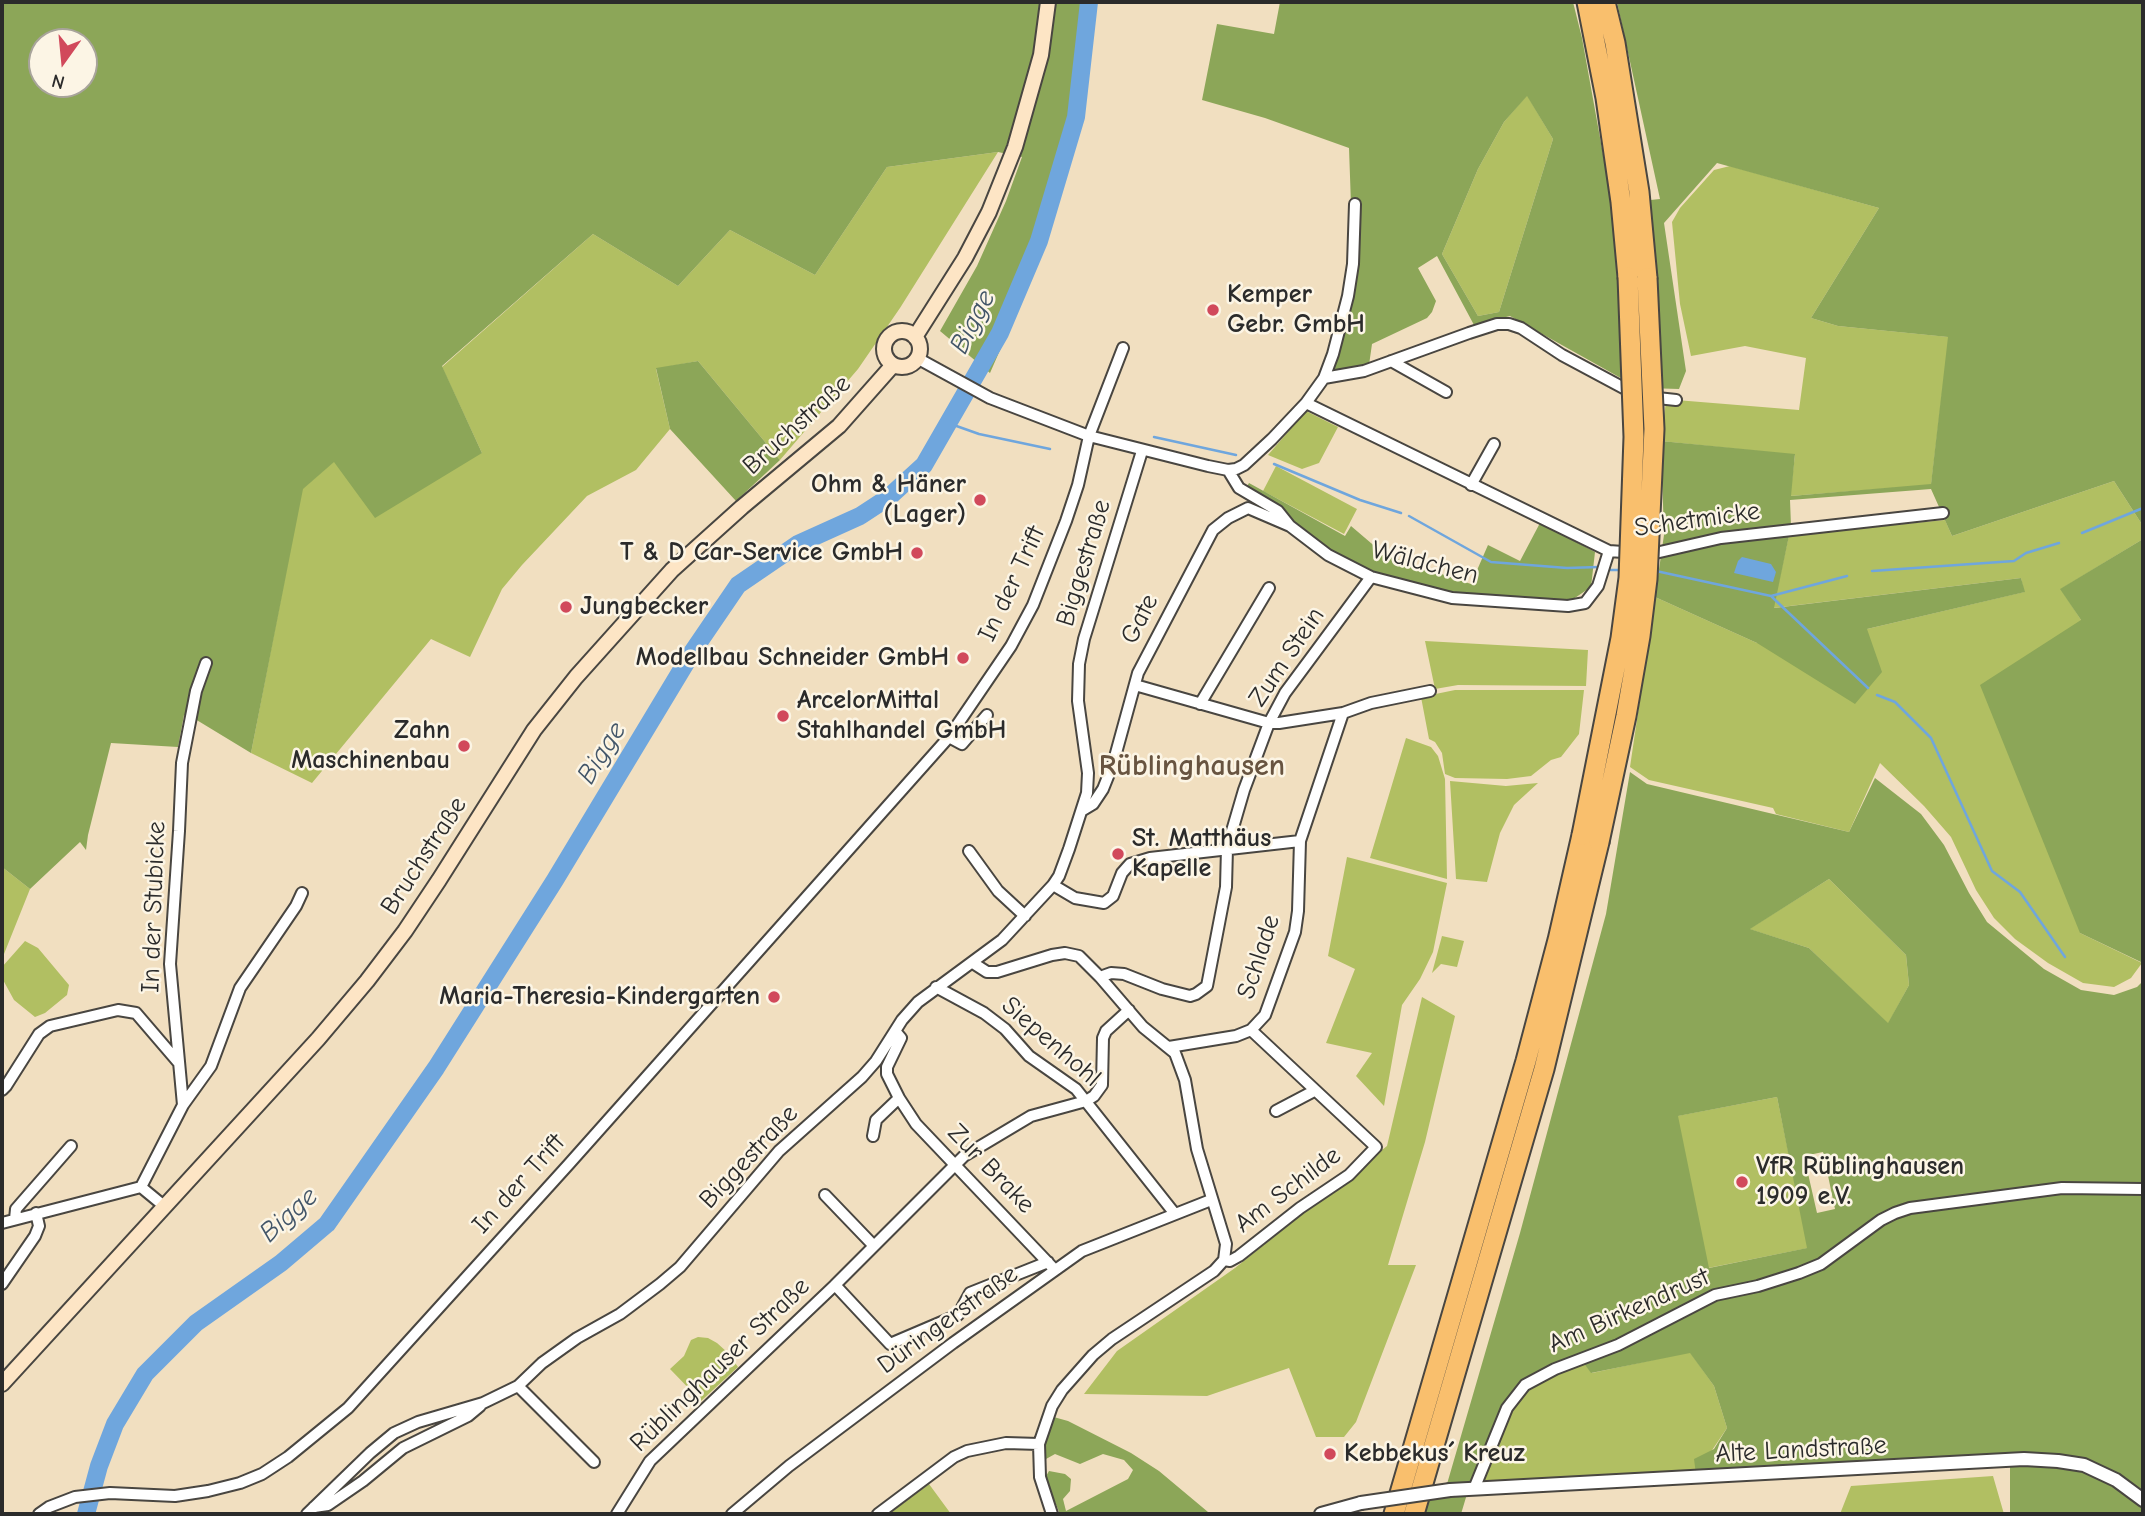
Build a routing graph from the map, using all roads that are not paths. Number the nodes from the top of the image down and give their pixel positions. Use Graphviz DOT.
graph roads {
  1 [pos="1048,2"];
  2 [pos="1587,2"];
  3 [pos="1605,2"];
  4 [pos="1355,204"];
  5 [pos="1637,277"];
  6 [pos="915,337"];
  7 [pos="1123,348"];
  8 [pos="917,358"];
  9 [pos="1391,361"];
  10 [pos="893,365"];
  11 [pos="1324,378"];
  12 [pos="1446,392"];
  13 [pos="1676,400"];
  14 [pos="1306,403"];
  15 [pos="1089,436"];
  16 [pos="1494,444"];
  17 [pos="1142,451"];
  18 [pos="1228,470"];
  19 [pos="1471,485"];
  20 [pos="1943,513"];
  21 [pos="1290,526"];
  22 [pos="1609,551"];
  23 [pos="1371,577"];
  24 [pos="1269,588"];
  25 [pos="206,663"];
  26 [pos="1135,685"];
  27 [pos="1430,691"];
  28 [pos="1200,704"];
  29 [pos="1343,713"];
  30 [pos="987,715"];
  31 [pos="1269,723"];
  32 [pos="949,737"];
  33 [pos="1083,810"];
  34 [pos="1590,839"];
  35 [pos="1300,841"];
  36 [pos="1227,848"];
  37 [pos="969,851"];
  38 [pos="1053,885"];
  39 [pos="302,893"];
  40 [pos="1026,916"];
  41 [pos="973,963"];
  42 [pos="1100,977"];
  43 [pos="936,987"];
  44 [pos="1129,1010"];
  45 [pos="1251,1030"];
  46 [pos="895,1031"];
  47 [pos="1169,1046"];
  48 [pos="178,1062"];
  49 [pos="2,1090"];
  50 [pos="1314,1091"];
  51 [pos="899,1098"];
  52 [pos="1086,1101"];
  53 [pos="183,1105"];
  54 [pos="1276,1111"];
  55 [pos="873,1136"];
  56 [pos="71,1146"];
  57 [pos="956,1164"];
  58 [pos="141,1187"];
  59 [pos="2143,1189"];
  60 [pos="825,1195"];
  61 [pos="1211,1200"];
  62 [pos="164,1206"];
  63 [pos="36,1213"];
  64 [pos="1175,1214"];
  65 [pos="15,1219"];
  66 [pos="2,1223"];
  67 [pos="874,1246"];
  68 [pos="1224,1261"];
  69 [pos="1052,1266"];
  70 [pos="2,1284"];
  71 [pos="835,1286"];
  72 [pos="890,1343"];
  73 [pos="2,1384"];
  74 [pos="518,1386"];
  75 [pos="483,1403"];
  76 [pos="1039,1444"];
  77 [pos="594,1462"];
  78 [pos="1474,1489"];
  79 [pos="2143,1500"];
  80 [pos="310,1511"];
  81 [pos="39,1514"];
  82 [pos="617,1514"];
  83 [pos="732,1514"];
  84 [pos="878,1514"];
  85 [pos="1052,1514"];
  86 [pos="1321,1514"];
  87 [pos="1394,1514"];
  88 [pos="1414,1514"];
  1 -- 6 [label="main road"];
  2 -- 5 [label="highway"];
  3 -- 5 [label="highway"];
  4 -- 11 [label="street"];
  5 -- 34 [label="highway, bridge"];
  6 -- 8 [label="main road"];
  6 -- 10 [label="main road"];
  7 -- 15 [label="street, In der Trift"];
  8 -- 10 [label="main road"];
  8 -- 15 [label="street"];
  9 -- 11 [label="street"];
  9 -- 12 [label="street"];
  9 -- 13 [label="street"];
  10 -- 62 [label="main road, Bruchstraße"];
  11 -- 14 [label="street"];
  14 -- 18 [label="street"];
  14 -- 19 [label="street, Schetmicke"];
  15 -- 17 [label="street"];
  15 -- 32 [label="street, In der Trift"];
  16 -- 19 [label="street"];
  17 -- 18 [label="street"];
  17 -- 33 [label="street, Biggestraße"];
  18 -- 21 [label="street, Wäldchen"];
  19 -- 22 [label="street, Schetmicke"];
  20 -- 22 [label="street, Schetmicke"];
  21 -- 23 [label="street, Wäldchen"];
  21 -- 26 [label="street, Gate"];
  22 -- 23 [label="street, Wäldchen"];
  23 -- 31 [label="street, Zum Stein"];
  24 -- 28 [label="street"];
  25 -- 48 [label="street, In der Stubicke"];
  26 -- 28 [label="street"];
  26 -- 33 [label="street, Gate"];
  27 -- 29 [label="street"];
  28 -- 31 [label="street"];
  29 -- 31 [label="street"];
  29 -- 35 [label="street, Schlade"];
  30 -- 32 [label="street"];
  31 -- 36 [label="street, Zum Stein"];
  32 -- 81 [label="street, In der Trift"];
  33 -- 38 [label="street, Biggestraße"];
  34 -- 87 [label="highway"];
  34 -- 88 [label="highway"];
  35 -- 36 [label="street"];
  35 -- 45 [label="street, Schlade"];
  36 -- 38 [label="street"];
  36 -- 42 [label="street, Zum Stein"];
  37 -- 40 [label="street"];
  38 -- 40 [label="street, Biggestraße"];
  39 -- 53 [label="street"];
  40 -- 41 [label="street, Biggestraße"];
  41 -- 42 [label="street"];
  41 -- 43 [label="street, Biggestraße"];
  42 -- 44 [label="street"];
  43 -- 46 [label="street, Biggestraße"];
  43 -- 52 [label="street, Siepenhohl"];
  44 -- 47 [label="street"];
  44 -- 52 [label="street"];
  45 -- 47 [label="street, Schlade"];
  45 -- 50 [label="street"];
  46 -- 51 [label="street, Zur Brake"];
  46 -- 74 [label="street, Biggestraße"];
  47 -- 61 [label="street"];
  48 -- 49 [label="street"];
  48 -- 53 [label="street, In der Stubicke"];
  50 -- 54 [label="street"];
  50 -- 68 [label="street, Am Schilde"];
  51 -- 55 [label="street"];
  51 -- 57 [label="street, Zur Brake"];
  52 -- 57 [label="street, Rüblinghauser Straße"];
  52 -- 64 [label="street, Siepenhohl"];
  53 -- 58 [label="street"];
  56 -- 65 [label="street"];
  57 -- 67 [label="street, Rüblinghauser Straße"];
  57 -- 69 [label="street, Zur Brake"];
  58 -- 62 [label="street"];
  58 -- 63 [label="street"];
  59 -- 78 [label="street, Am Birkendrust"];
  60 -- 67 [label="street"];
  61 -- 64 [label="street, Düringerstraße"];
  61 -- 68 [label="street"];
  62 -- 73 [label="main road, Bruchstraße"];
  63 -- 65 [label="street"];
  63 -- 70 [label="street"];
  64 -- 69 [label="street, Düringerstraße"];
  65 -- 66 [label="street"];
  67 -- 71 [label="street, Rüblinghauser Straße"];
  68 -- 76 [label="street, Am Schilde"];
  69 -- 72 [label="street, Düringerstraße"];
  69 -- 83 [label="street, Düringerstraße"];
  71 -- 72 [label="street, Rüblinghauser Straße"];
  71 -- 82 [label="street, Rüblinghauser Straße"];
  74 -- 75 [label="street, Biggestraße"];
  74 -- 77 [label="street"];
  75 -- 80 [label="street, Biggestraße"];
  75 -- 80 [label="street, Biggestraße"];
  76 -- 84 [label="street"];
  76 -- 85 [label="street"];
  78 -- 79 [label="street, Alte Landstraße"];
  78 -- 86 [label="street, Alte Landstraße, bridge"];
}
